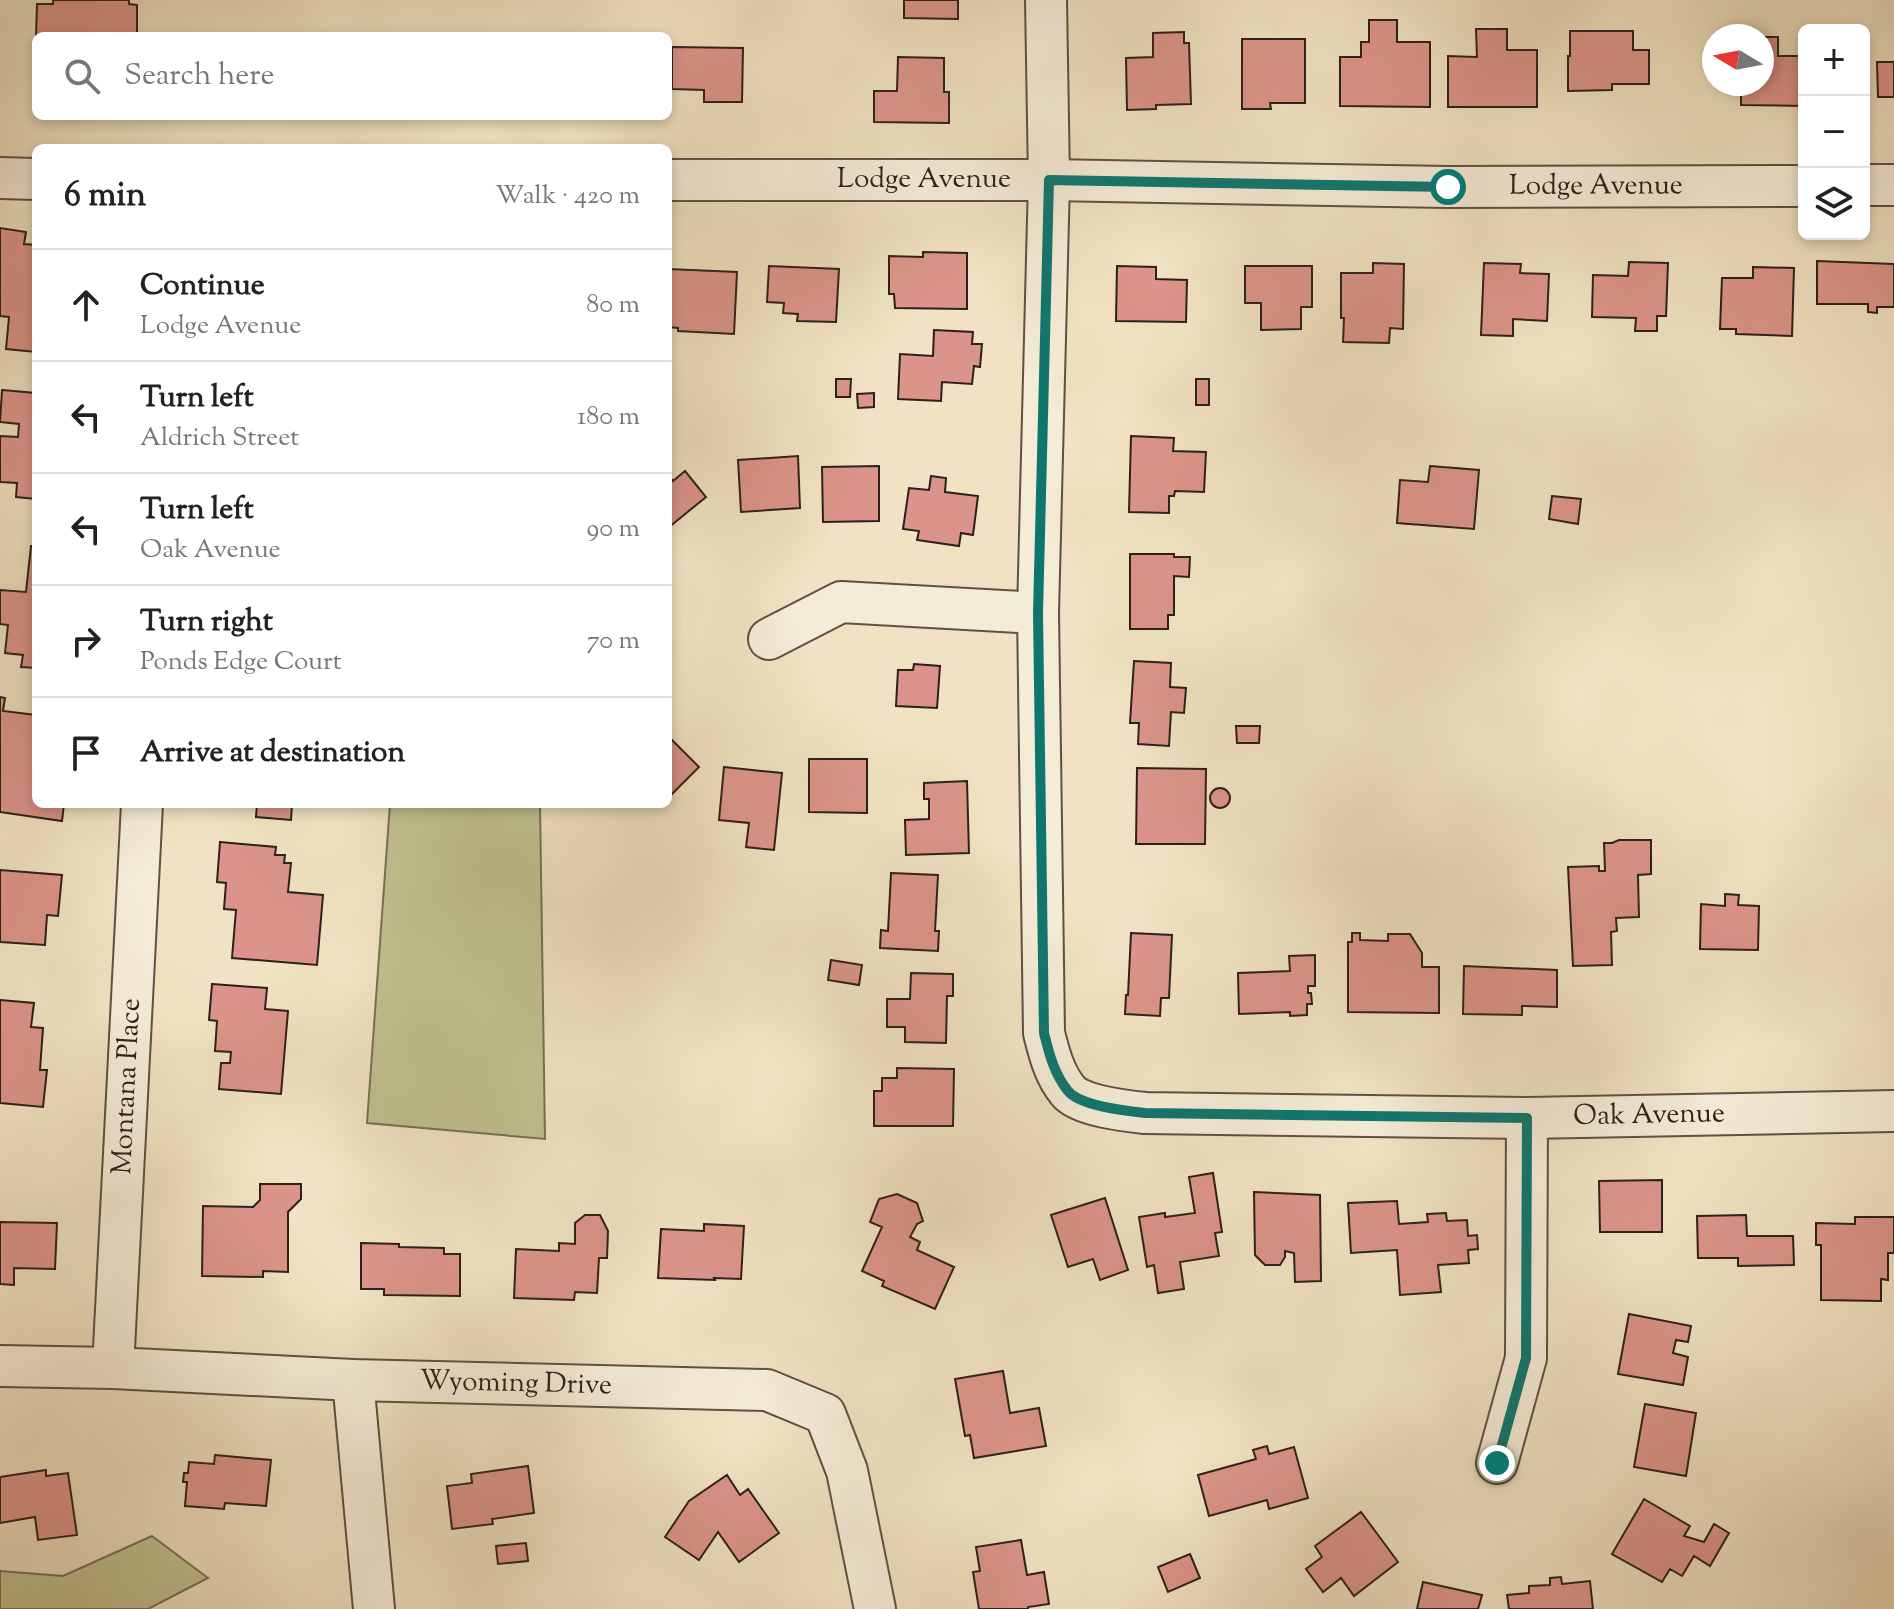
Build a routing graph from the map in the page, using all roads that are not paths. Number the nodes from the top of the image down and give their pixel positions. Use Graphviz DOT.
graph roads {
  1 [pos="1046,0"];
  2 [pos="0,178"];
  3 [pos="32,179"];
  4 [pos="672,180"];
  5 [pos="1049,180"];
  6 [pos="1870,185"];
  7 [pos="1894,185"];
  8 [pos="1798,186"];
  9 [pos="1038,613"];
  10 [pos="769,639"];
  11 [pos="142,808"];
  12 [pos="1894,1111"];
  13 [pos="1527,1118"];
  14 [pos="0,1366"];
  15 [pos="113,1368"];
  16 [pos="353,1380"];
  17 [pos="1497,1463"];
  18 [pos="374,1609"];
  19 [pos="875,1609"];
  1 -- 5 [label="street"];
  2 -- 3 [label="street"];
  4 -- 5 [label="street, Lodge Avenue"];
  5 -- 8 [label="street, Lodge Avenue"];
  5 -- 9 [label="street"];
  6 -- 7 [label="street"];
  9 -- 10 [label="street"];
  9 -- 13 [label="street, Oak Avenue"];
  11 -- 15 [label="street, Montana Place"];
  12 -- 13 [label="street, Oak Avenue"];
  13 -- 17 [label="street"];
  14 -- 15 [label="street, Wyoming Drive"];
  15 -- 16 [label="street, Wyoming Drive"];
  16 -- 18 [label="street"];
  16 -- 19 [label="street, Wyoming Drive"];
}
